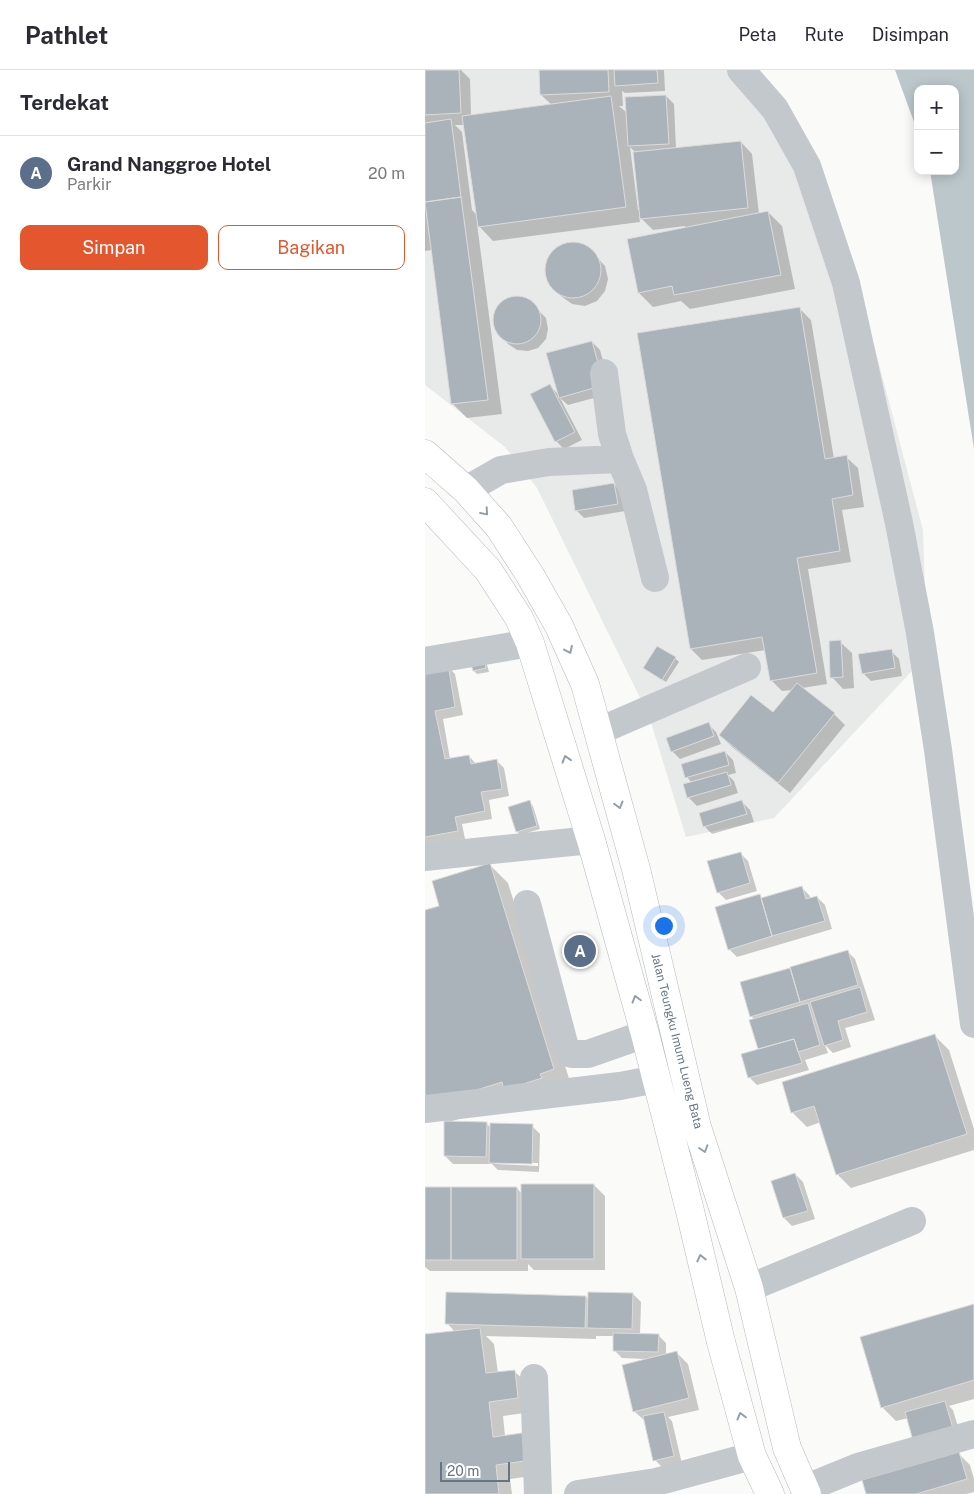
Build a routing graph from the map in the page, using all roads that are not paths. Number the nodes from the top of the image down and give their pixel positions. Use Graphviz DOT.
graph roads {
  1 [pos="741,70"];
  2 [pos="604,373"];
  3 [pos="425,454"];
  4 [pos="620,458"];
  5 [pos="466,490"];
  6 [pos="425,502"];
  7 [pos="655,578"];
  8 [pos="531,643"];
  9 [pos="425,661"];
  10 [pos="747,667"];
  11 [pos="599,731"];
  12 [pos="591,840"];
  13 [pos="425,857"];
  14 [pos="527,904"];
  15 [pos="974,1024"];
  16 [pos="645,1034"];
  17 [pos="657,1079"];
  18 [pos="425,1109"];
  19 [pos="912,1221"];
  20 [pos="749,1288"];
  21 [pos="534,1378"];
  22 [pos="974,1434"];
  23 [pos="787,1448"];
  24 [pos="752,1456"];
  25 [pos="805,1492"];
  26 [pos="539,1494"];
  27 [pos="578,1494"];
  28 [pos="771,1494"];
  1 -- 15 [label="street"];
  2 -- 4 [label="street"];
  3 -- 5 [label="highway, Jalan Teungku Imum Lueng Bata"];
  4 -- 5 [label="street"];
  4 -- 7 [label="street"];
  5 -- 11 [label="highway, Jalan Teungku Imum Lueng Bata, one-way"];
  6 -- 8 [label="highway"];
  8 -- 9 [label="street"];
  12 -- 8 [label="highway, one-way"];
  10 -- 11 [label="street"];
  11 -- 20 [label="highway, Jalan Teungku Imum Lueng Bata, one-way"];
  12 -- 13 [label="street"];
  16 -- 12 [label="highway, one-way"];
  14 -- 16 [label="street"];
  16 -- 17 [label="highway"];
  17 -- 18 [label="street"];
  24 -- 17 [label="highway, one-way"];
  19 -- 20 [label="street"];
  20 -- 23 [label="highway, Jalan Teungku Imum Lueng Bata"];
  21 -- 26 [label="street"];
  22 -- 25 [label="street"];
  23 -- 24 [label="highway"];
  23 -- 25 [label="highway, Jalan Teungku Imum Lueng Bata"];
  24 -- 27 [label="street"];
  24 -- 28 [label="highway"];
}
